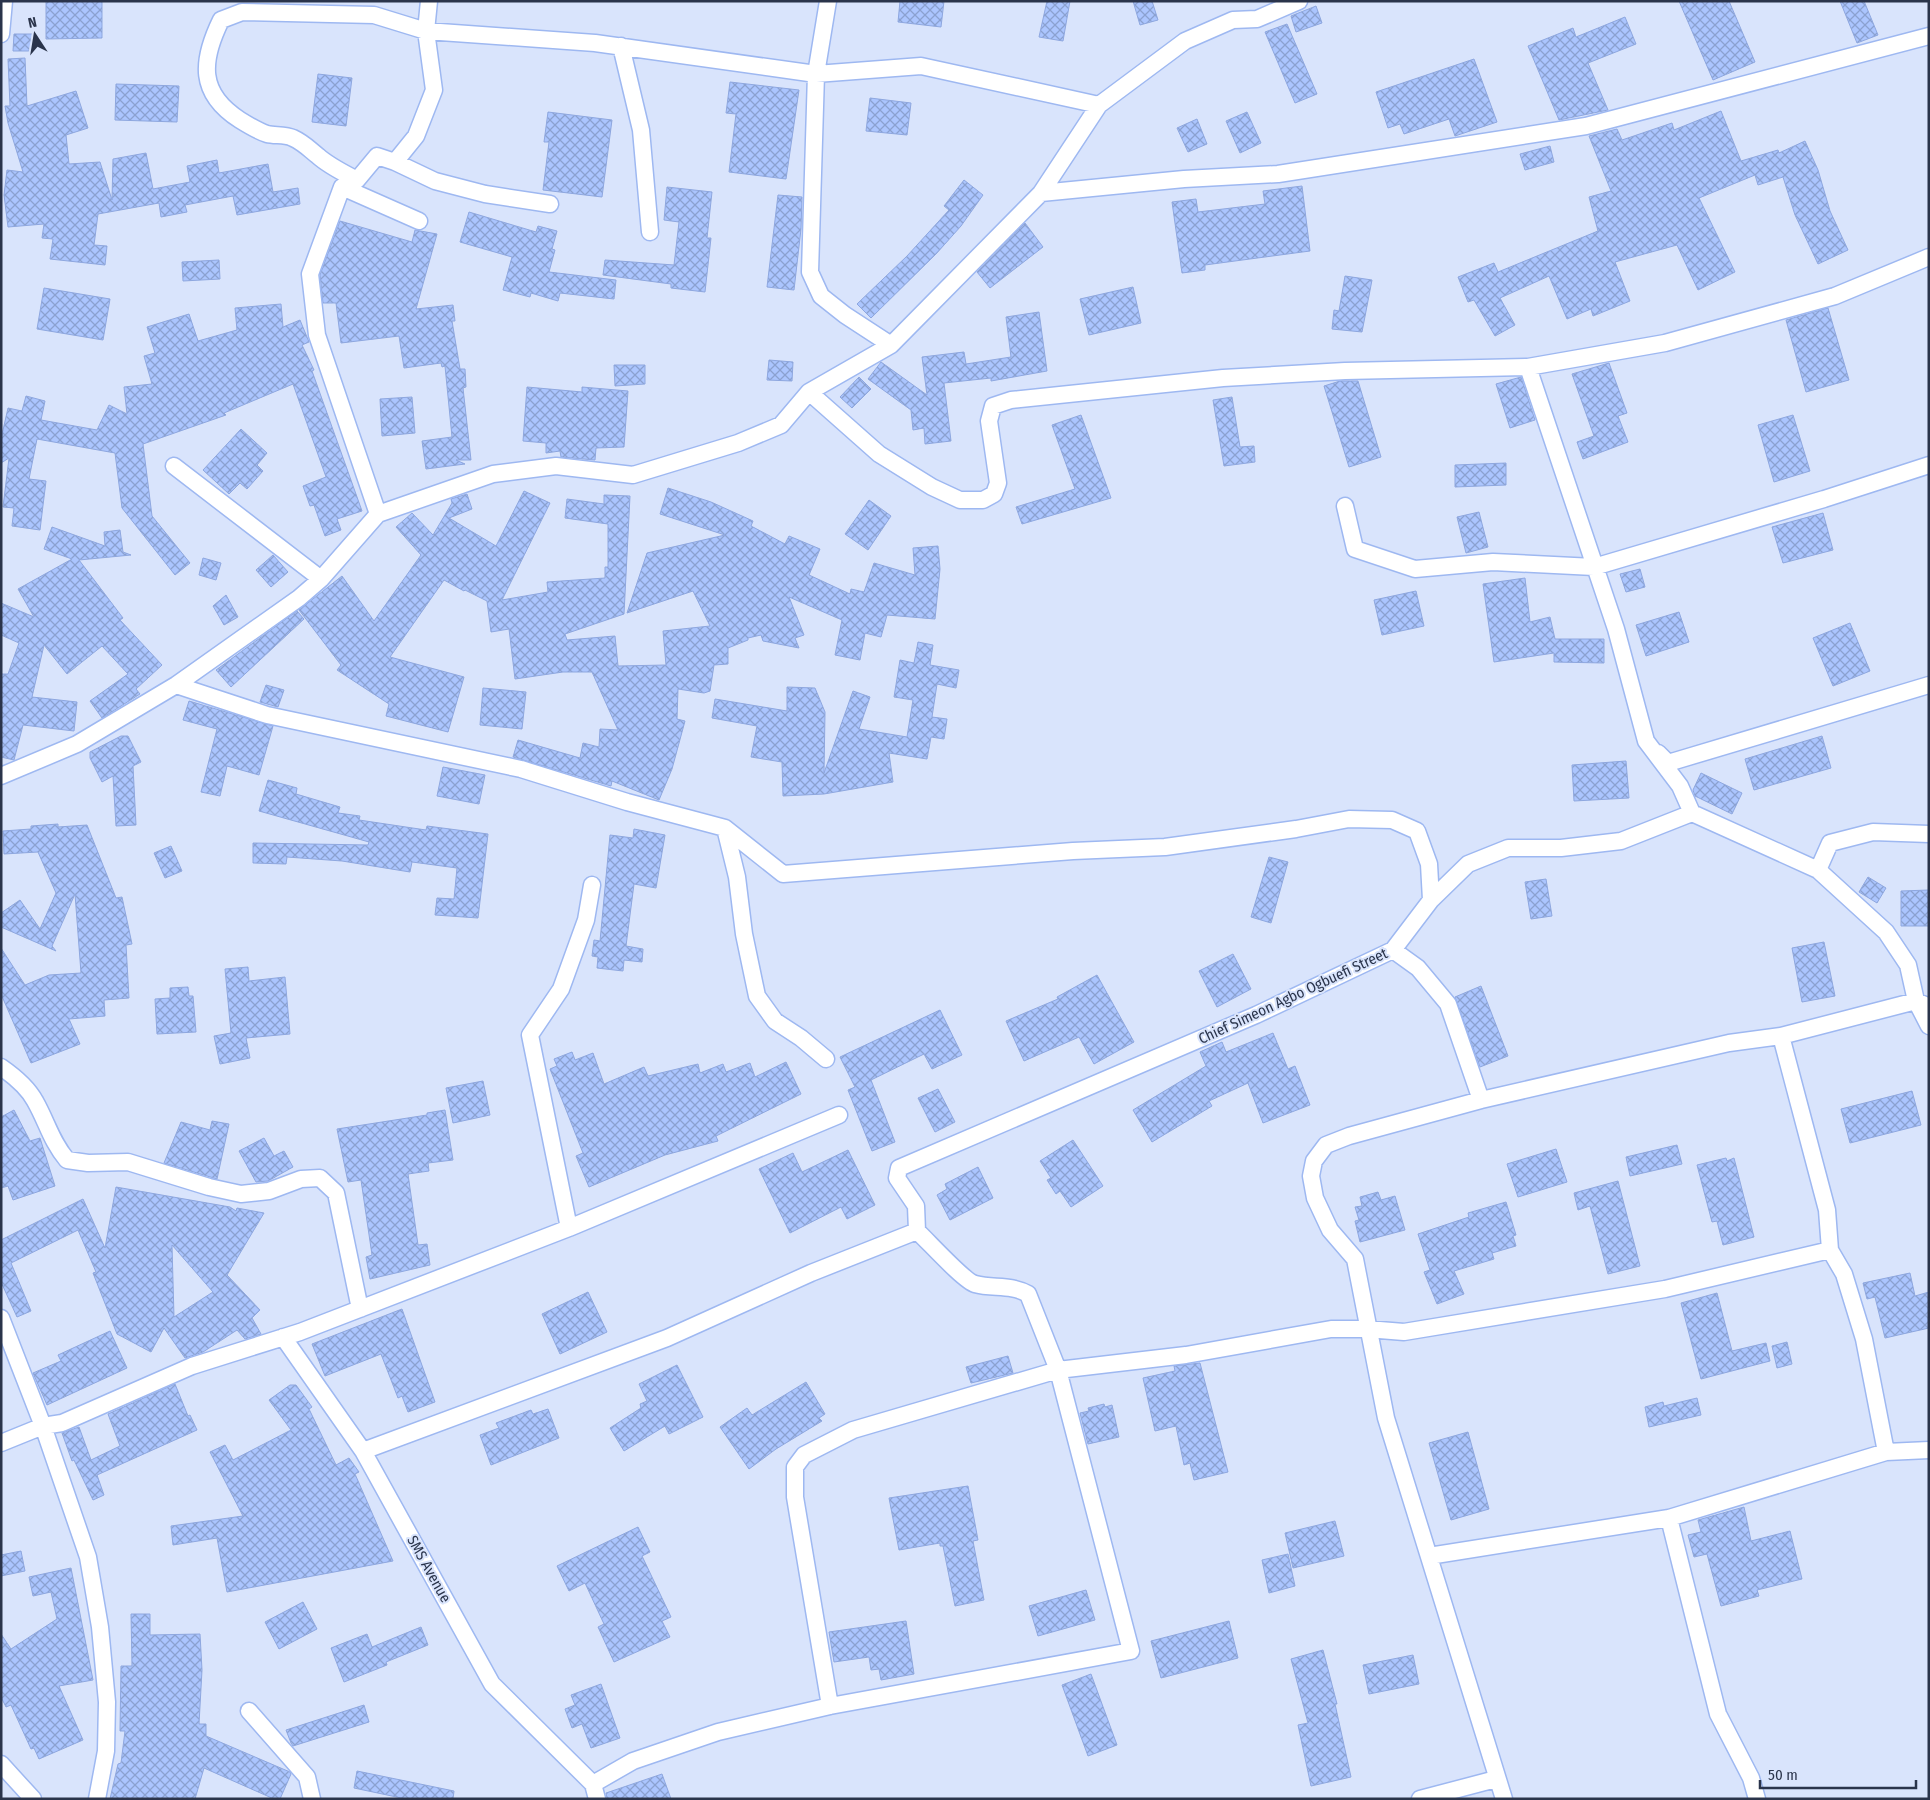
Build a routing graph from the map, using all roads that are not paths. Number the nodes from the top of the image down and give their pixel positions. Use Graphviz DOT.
graph roads {
  1 [pos="4,1"];
  2 [pos="429,1"];
  3 [pos="828,1"];
  4 [pos="1263,1"];
  5 [pos="1299,1"];
  6 [pos="1257,19"];
  7 [pos="426,31"];
  8 [pos="1,34"];
  9 [pos="1929,36"];
  10 [pos="621,46"];
  11 [pos="816,74"];
  12 [pos="1099,105"];
  13 [pos="395,162"];
  14 [pos="349,183"];
  15 [pos="1041,193"];
  16 [pos="550,204"];
  17 [pos="419,221"];
  18 [pos="650,232"];
  19 [pos="1929,257"];
  20 [pos="892,345"];
  21 [pos="1528,367"];
  22 [pos="809,392"];
  23 [pos="1929,465"];
  24 [pos="174,466"];
  25 [pos="1345,506"];
  26 [pos="378,514"];
  27 [pos="1594,567"];
  28 [pos="321,579"];
  29 [pos="176,685"];
  30 [pos="1929,685"];
  31 [pos="1646,741"];
  32 [pos="1,776"];
  33 [pos="1692,813"];
  34 [pos="725,828"];
  35 [pos="1929,834"];
  36 [pos="1818,870"];
  37 [pos="592,885"];
  38 [pos="1431,900"];
  39 [pos="1394,950"];
  40 [pos="1922,1004"];
  41 [pos="1929,1026"];
  42 [pos="1781,1036"];
  43 [pos="826,1059"];
  44 [pos="1,1067"];
  45 [pos="1481,1100"];
  46 [pos="838,1115"];
  47 [pos="570,1228"];
  48 [pos="917,1231"];
  49 [pos="1830,1250"];
  50 [pos="360,1309"];
  51 [pos="1,1318"];
  52 [pos="1368,1328"];
  53 [pos="282,1337"];
  54 [pos="1058,1370"];
  55 [pos="43,1426"];
  56 [pos="1,1443"];
  57 [pos="1929,1450"];
  58 [pos="363,1451"];
  59 [pos="1886,1452"];
  60 [pos="1669,1518"];
  61 [pos="1428,1556"];
  62 [pos="830,1706"];
  63 [pos="249,1711"];
  64 [pos="1,1764"];
  65 [pos="1496,1779"];
  66 [pos="595,1791"];
  67 [pos="34,1799"];
  68 [pos="97,1799"];
  69 [pos="312,1799"];
  70 [pos="1420,1799"];
  71 [pos="1504,1799"];
  72 [pos="1757,1799"];
  1 -- 8 [label="street"];
  2 -- 7 [label="street"];
  3 -- 11 [label="street"];
  4 -- 6 [label="street"];
  5 -- 6 [label="street"];
  6 -- 12 [label="street"];
  7 -- 10 [label="street"];
  7 -- 13 [label="street"];
  7 -- 14 [label="street"];
  9 -- 15 [label="street"];
  10 -- 11 [label="street"];
  10 -- 18 [label="street"];
  11 -- 12 [label="street"];
  11 -- 20 [label="street"];
  12 -- 15 [label="street"];
  13 -- 14 [label="street"];
  13 -- 16 [label="street"];
  14 -- 17 [label="street"];
  14 -- 26 [label="street"];
  15 -- 20 [label="street"];
  19 -- 21 [label="street"];
  20 -- 22 [label="street"];
  21 -- 22 [label="street"];
  21 -- 27 [label="street"];
  22 -- 26 [label="street"];
  23 -- 27 [label="street"];
  24 -- 28 [label="street"];
  25 -- 27 [label="street"];
  26 -- 28 [label="street"];
  27 -- 31 [label="street"];
  28 -- 29 [label="street"];
  29 -- 32 [label="street"];
  29 -- 34 [label="street"];
  30 -- 31 [label="street"];
  31 -- 33 [label="street"];
  33 -- 36 [label="street"];
  33 -- 38 [label="street, Chief Simeon Agbo Ogbuefi Street"];
  34 -- 38 [label="street"];
  34 -- 43 [label="street"];
  35 -- 36 [label="street"];
  36 -- 40 [label="street"];
  37 -- 47 [label="street"];
  38 -- 39 [label="street, Chief Simeon Agbo Ogbuefi Street"];
  39 -- 45 [label="street"];
  39 -- 48 [label="street, Chief Simeon Agbo Ogbuefi Street"];
  40 -- 41 [label="street"];
  40 -- 42 [label="street"];
  42 -- 45 [label="street"];
  42 -- 49 [label="street"];
  44 -- 50 [label="street"];
  45 -- 52 [label="street"];
  46 -- 47 [label="street"];
  47 -- 50 [label="street"];
  48 -- 54 [label="street"];
  48 -- 58 [label="street"];
  49 -- 52 [label="street"];
  49 -- 59 [label="street"];
  50 -- 53 [label="street"];
  51 -- 55 [label="street"];
  52 -- 54 [label="street"];
  52 -- 61 [label="street"];
  53 -- 55 [label="street"];
  53 -- 58 [label="street, SMS Avenue"];
  54 -- 62 [label="street"];
  54 -- 62 [label="street"];
  55 -- 56 [label="street"];
  55 -- 68 [label="street"];
  57 -- 59 [label="street"];
  58 -- 66 [label="street, SMS Avenue"];
  59 -- 60 [label="street"];
  60 -- 61 [label="street"];
  60 -- 72 [label="street"];
  61 -- 65 [label="street"];
  62 -- 66 [label="street"];
  63 -- 69 [label="street"];
  64 -- 67 [label="street"];
  65 -- 70 [label="street"];
  65 -- 71 [label="street"];
}
